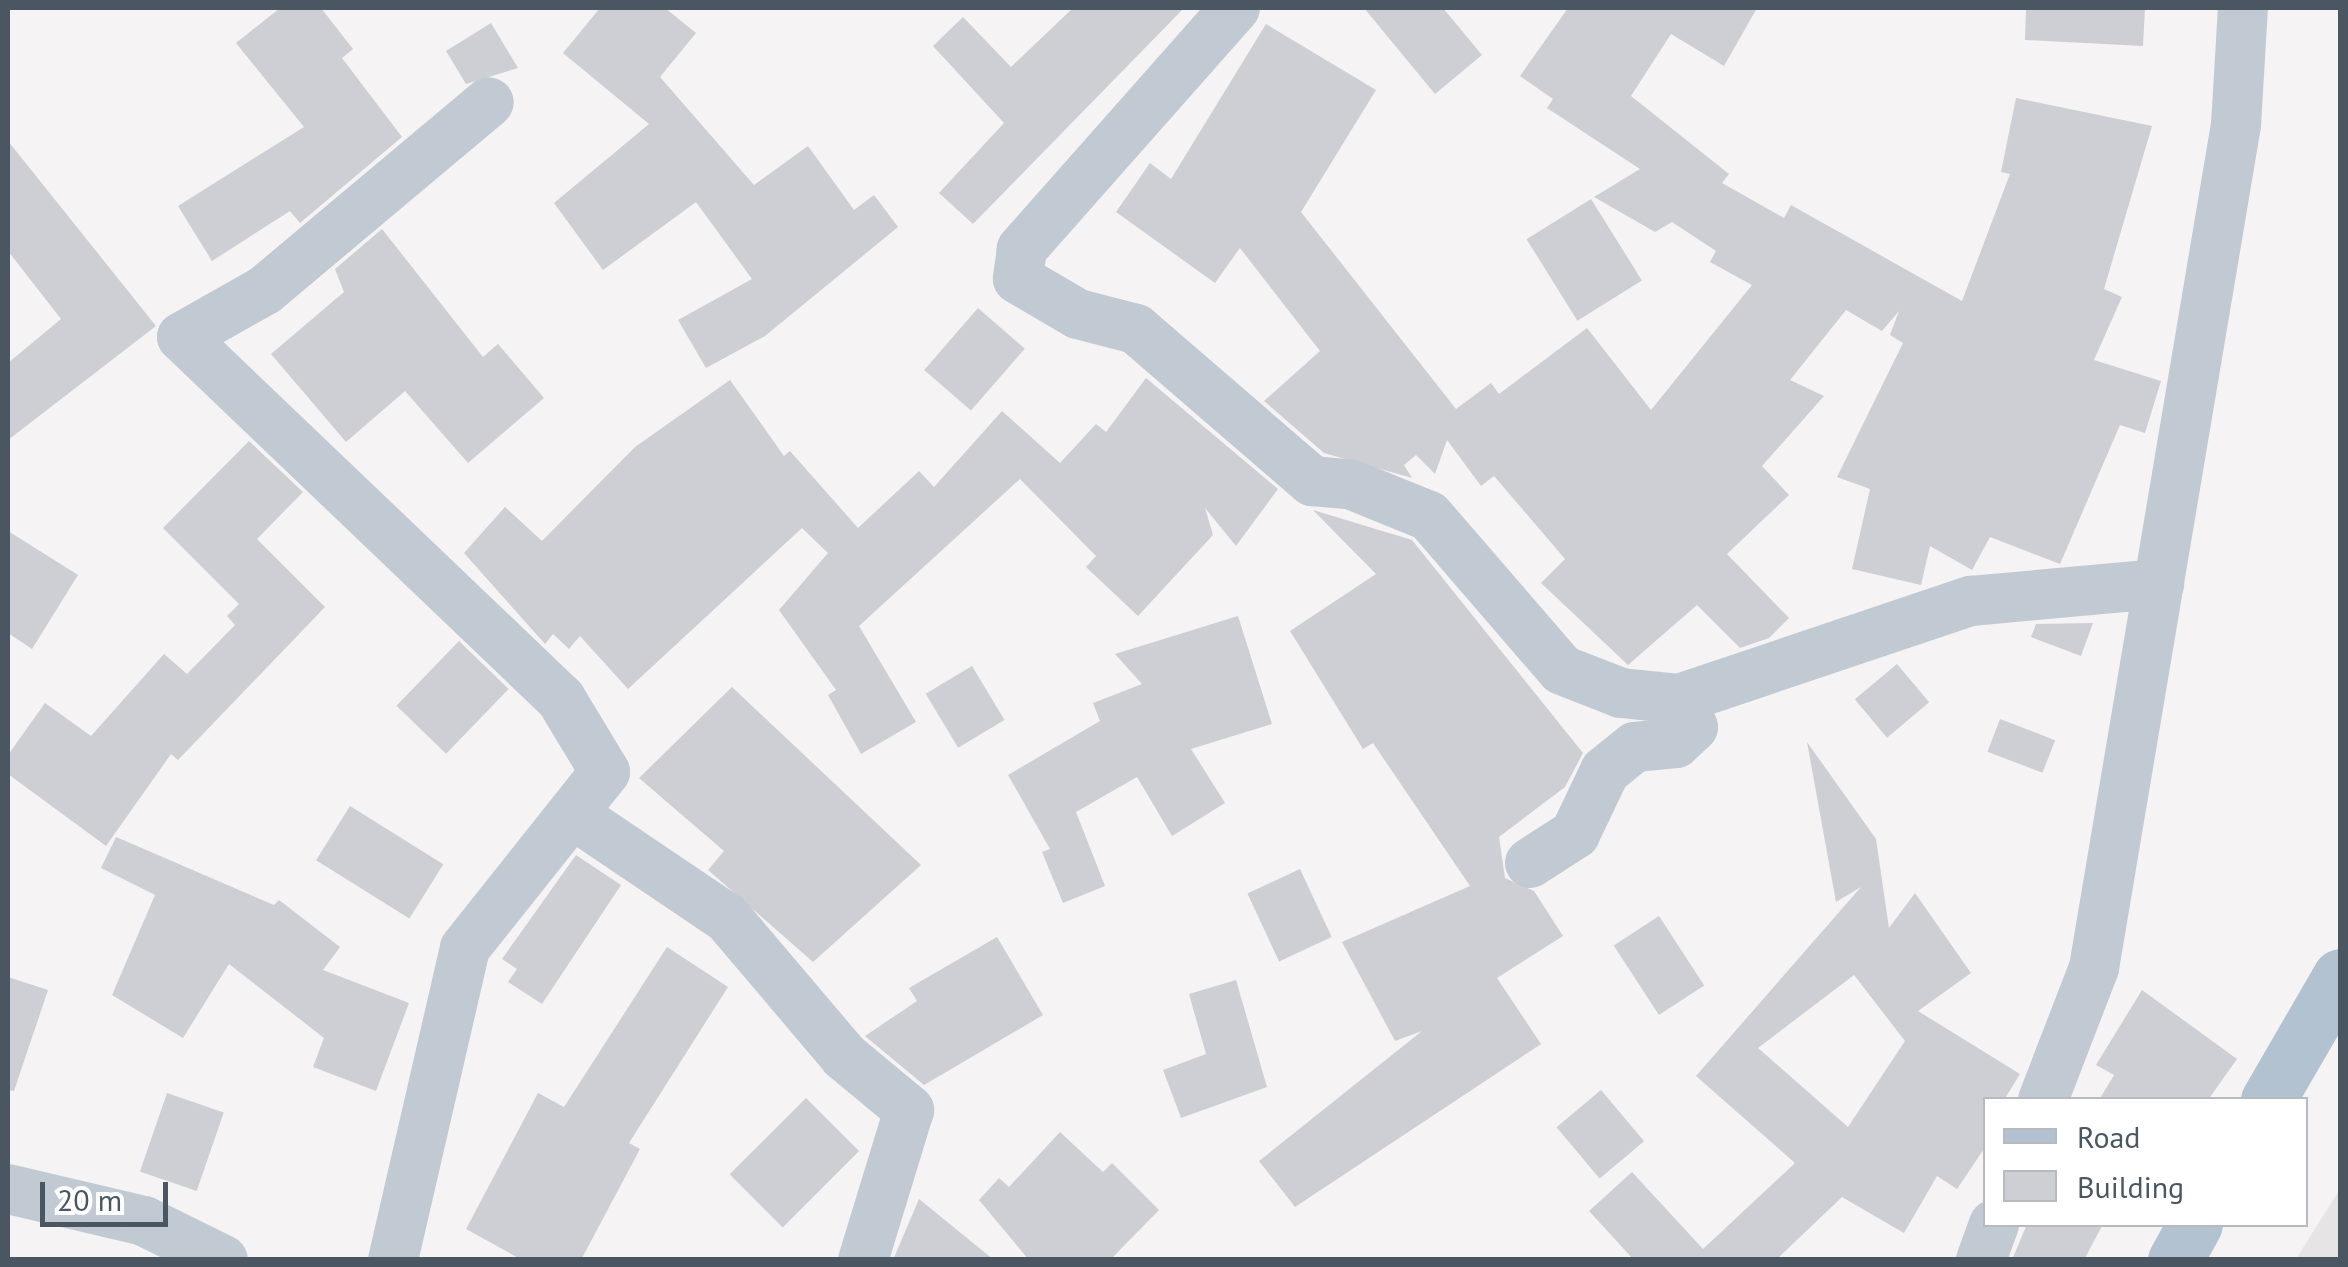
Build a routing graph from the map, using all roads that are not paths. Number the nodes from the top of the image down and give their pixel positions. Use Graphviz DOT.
graph roads {
  1 [pos="1234,8"];
  2 [pos="2243,8"];
  3 [pos="489,102"];
  4 [pos="2158,584"];
  5 [pos="1680,699"];
  6 [pos="577,817"];
  7 [pos="1530,863"];
  8 [pos="2340,976"];
  9 [pos="2044,1097"];
  10 [pos="2270,1097"];
  11 [pos="8,1189"];
  12 [pos="1993,1227"];
  13 [pos="2193,1227"];
  14 [pos="406,1255"];
  15 [pos="223,1260"];
  16 [pos="863,1260"];
  17 [pos="1981,1260"];
  18 [pos="2174,1260"];
  1 -- 5 [label="street"];
  2 -- 4 [label="street"];
  3 -- 6 [label="street"];
  4 -- 5 [label="street"];
  4 -- 9 [label="street"];
  5 -- 7 [label="street"];
  6 -- 14 [label="street"];
  6 -- 16 [label="street"];
  8 -- 10 [label="main road"];
  11 -- 15 [label="street"];
  12 -- 17 [label="street"];
  13 -- 18 [label="main road"];
}
